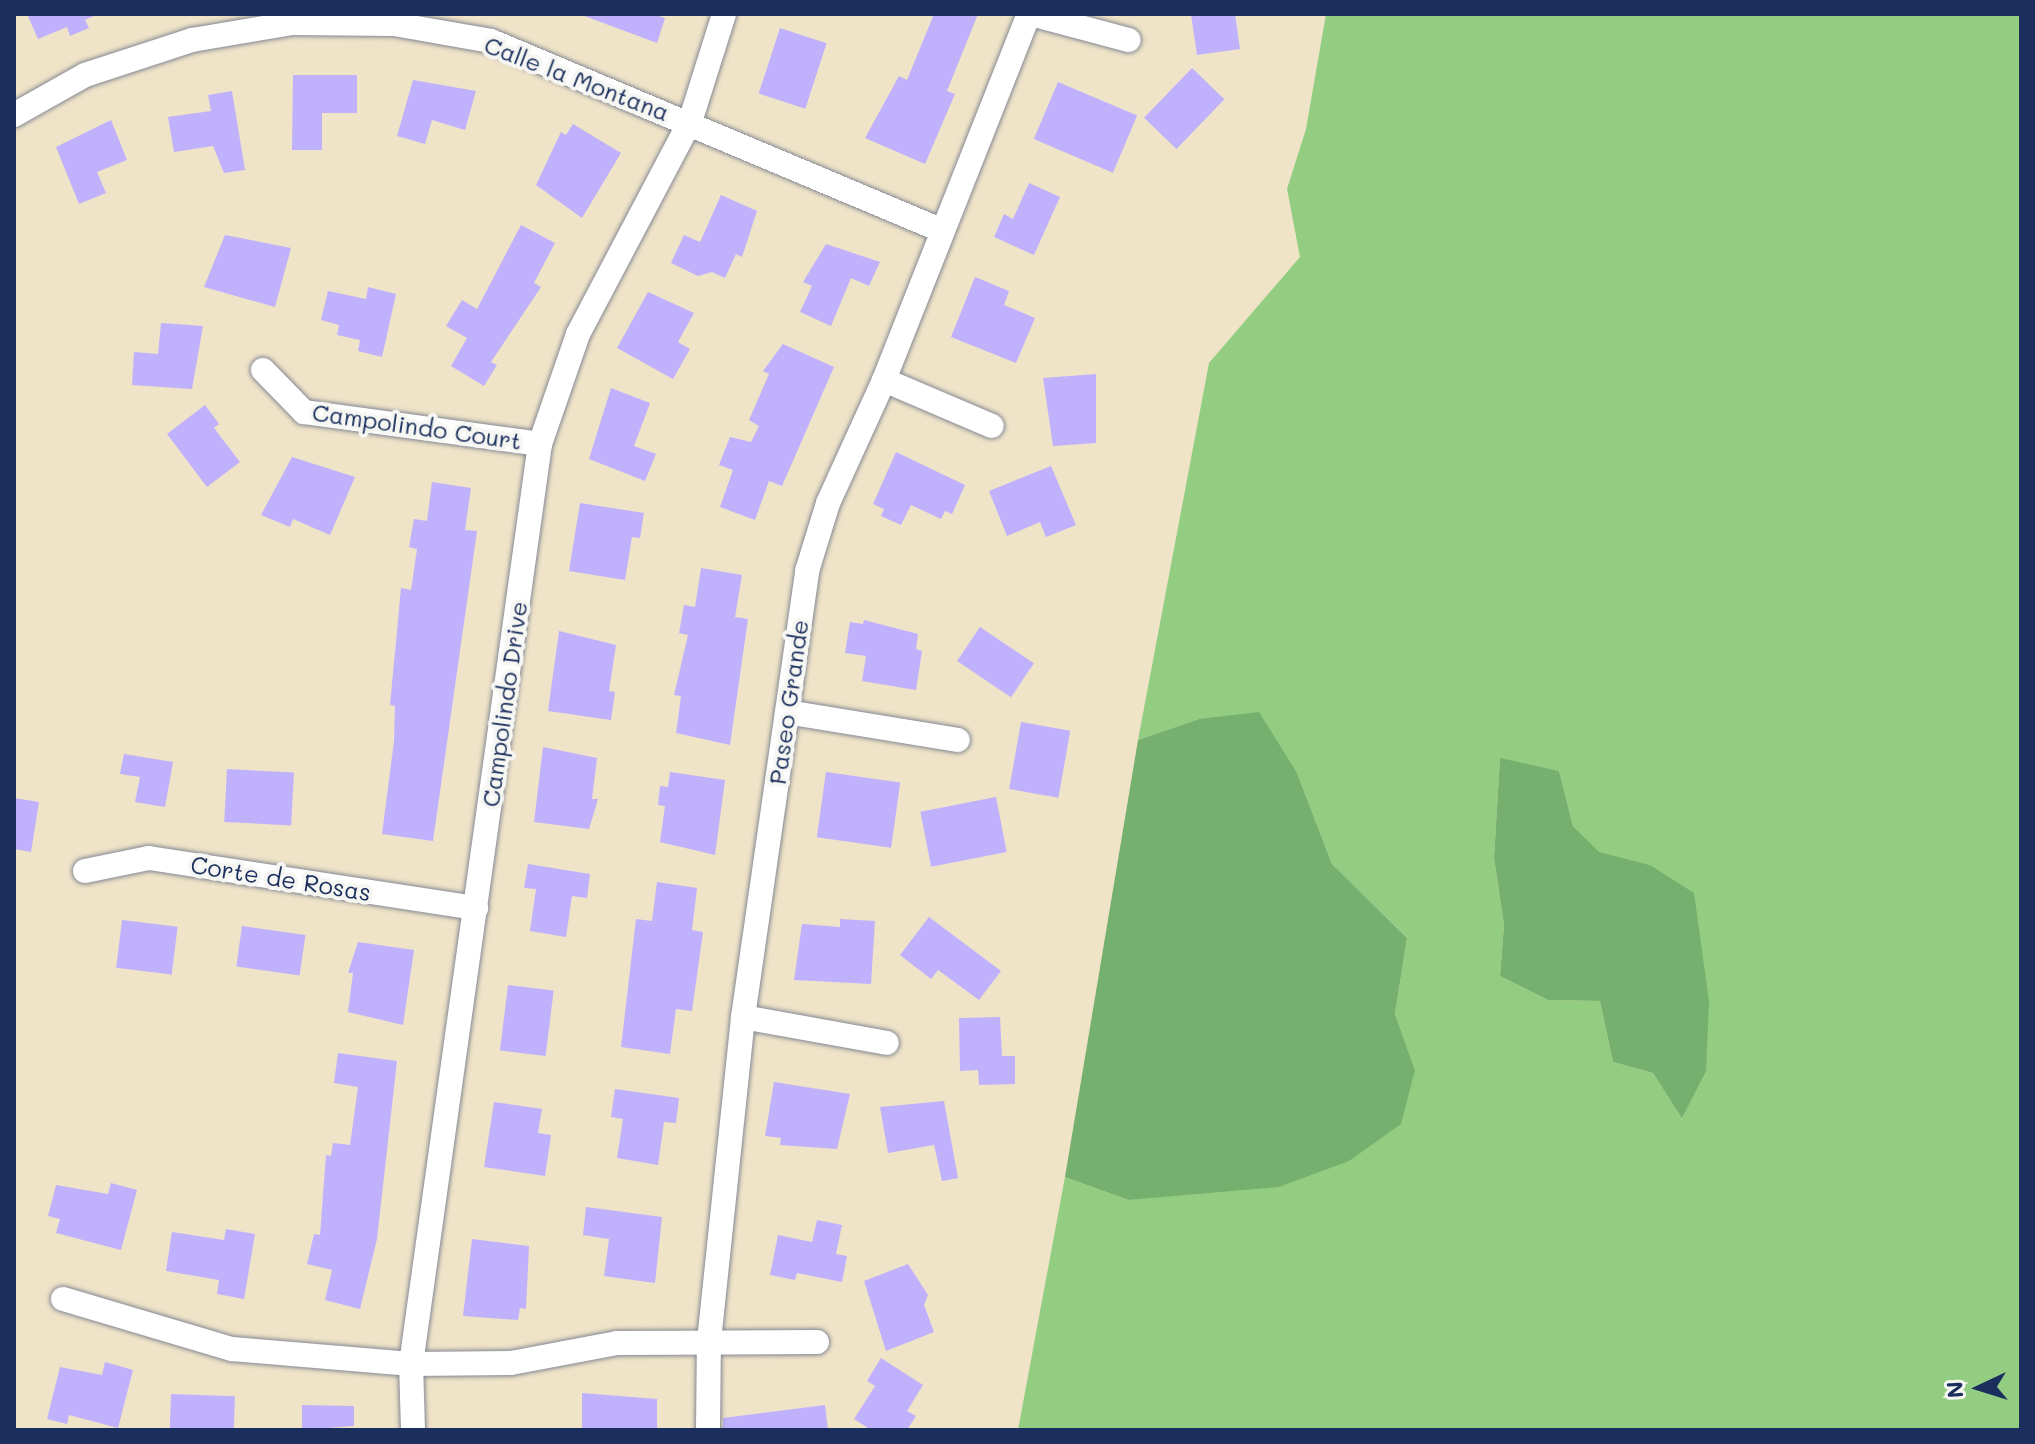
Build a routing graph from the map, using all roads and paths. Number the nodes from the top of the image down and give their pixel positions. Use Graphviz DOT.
graph roads {
  1 [pos="724,14"];
  2 [pos="1030,14"];
  3 [pos="1129,40"];
  4 [pos="14,115"];
  5 [pos="690,122"];
  6 [pos="943,231"];
  7 [pos="263,370"];
  8 [pos="884,380"];
  9 [pos="992,426"];
  10 [pos="540,444"];
  11 [pos="787,712"];
  12 [pos="958,740"];
  13 [pos="85,871"];
  14 [pos="476,908"];
  15 [pos="743,1017"];
  16 [pos="887,1043"];
  17 [pos="63,1299"];
  18 [pos="709,1341"];
  19 [pos="817,1342"];
  20 [pos="411,1364"];
  21 [pos="413,1430"];
  22 [pos="708,1430"];
  1 -- 5 [label="street, Campolindo Drive"];
  2 -- 3 [label="street"];
  2 -- 6 [label="street, Paseo Grande"];
  4 -- 5 [label="street, Calle la Montana"];
  5 -- 6 [label="street, Calle la Montana"];
  5 -- 10 [label="street, Campolindo Drive"];
  6 -- 8 [label="street, Paseo Grande"];
  7 -- 10 [label="street, Campolindo Court"];
  8 -- 9 [label="street"];
  8 -- 11 [label="street, Paseo Grande"];
  10 -- 14 [label="street, Campolindo Drive"];
  11 -- 12 [label="street"];
  11 -- 15 [label="street, Paseo Grande"];
  13 -- 14 [label="street, Corte de Rosas"];
  14 -- 20 [label="street, Campolindo Drive"];
  15 -- 16 [label="street"];
  15 -- 18 [label="street, Paseo Grande"];
  17 -- 20 [label="street"];
  18 -- 19 [label="street"];
  18 -- 20 [label="street"];
  18 -- 22 [label="street, Paseo Grande"];
  20 -- 21 [label="street, Campolindo Drive"];
}
